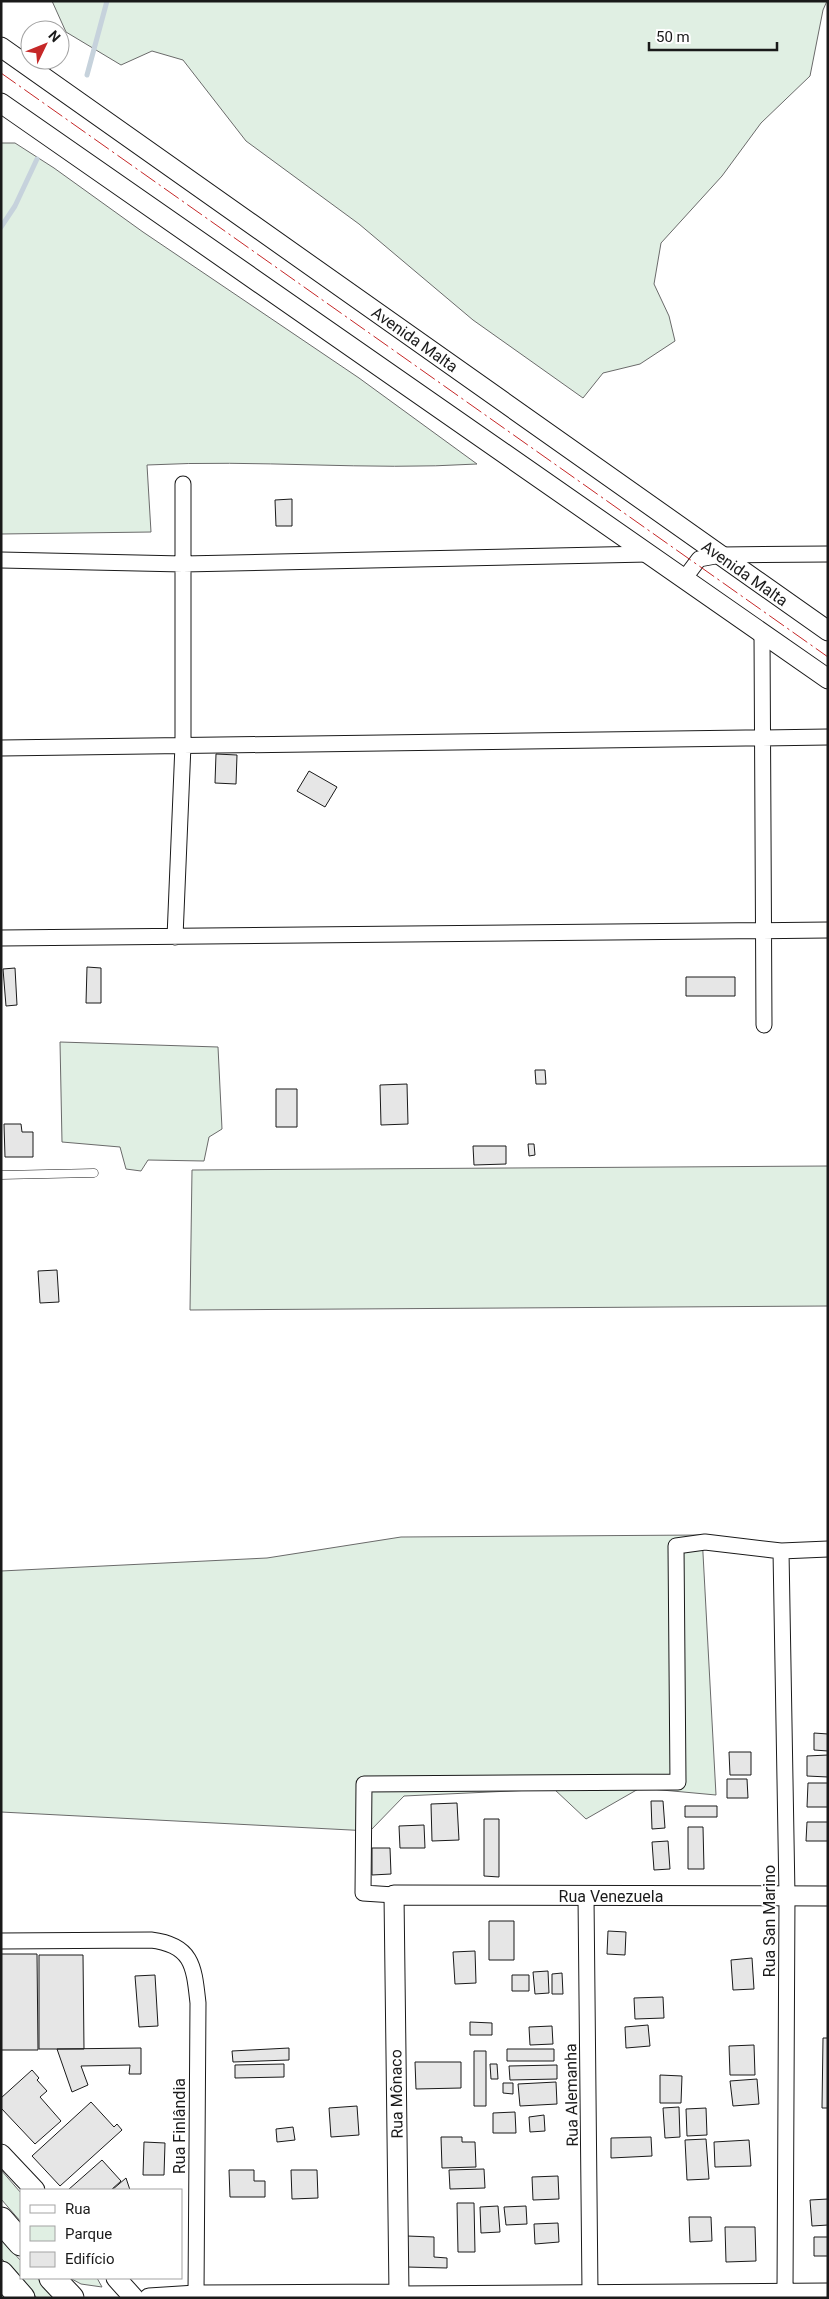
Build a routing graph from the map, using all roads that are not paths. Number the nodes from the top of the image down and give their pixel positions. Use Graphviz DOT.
graph roads {
  1 [pos="1,47"];
  2 [pos="1,103"];
  3 [pos="184,484"];
  4 [pos="648,554"];
  5 [pos="828,554"];
  6 [pos="721,555"];
  7 [pos="1,560"];
  8 [pos="183,564"];
  9 [pos="684,580"];
  10 [pos="828,631"];
  11 [pos="762,634"];
  12 [pos="828,679"];
  13 [pos="762,737"];
  14 [pos="828,737"];
  15 [pos="183,746"];
  16 [pos="1,748"];
  17 [pos="828,930"];
  18 [pos="764,931"];
  19 [pos="175,937"];
  20 [pos="1,938"];
  21 [pos="764,1025"];
  22 [pos="94,1173"];
  23 [pos="1,1175"];
  24 [pos="828,1549"];
  25 [pos="781,1551"];
  26 [pos="394,1895"];
  27 [pos="787,1895"];
  28 [pos="828,1896"];
  29 [pos="586,1897"];
  30 [pos="1,1942"];
  31 [pos="1,2154"];
  32 [pos="34,2189"];
  33 [pos="1,2220"];
  34 [pos="1,2225"];
  35 [pos="20,2243"];
  36 [pos="20,2243"];
  37 [pos="1,2274"];
  38 [pos="53,2279"];
  39 [pos="117,2279"];
  40 [pos="1,2287"];
  41 [pos="785,2291"];
  42 [pos="828,2291"];
  43 [pos="590,2292"];
  44 [pos="398,2294"];
  45 [pos="196,2295"];
  46 [pos="12,2298"];
  47 [pos="22,2298"];
  48 [pos="70,2298"];
  49 [pos="134,2298"];
  50 [pos="149,2298"];
  1 -- 6 [label="street, Avenida Malta"];
  2 -- 4 [label="street"];
  3 -- 8 [label="street"];
  4 -- 8 [label="street"];
  4 -- 9 [label="street"];
  5 -- 6 [label="street"];
  6 -- 9 [label="street"];
  6 -- 10 [label="street, Avenida Malta"];
  7 -- 8 [label="street"];
  8 -- 15 [label="street"];
  9 -- 11 [label="street"];
  11 -- 12 [label="street"];
  11 -- 13 [label="street"];
  13 -- 14 [label="street"];
  13 -- 15 [label="street"];
  13 -- 18 [label="street"];
  15 -- 16 [label="street"];
  15 -- 19 [label="street"];
  17 -- 18 [label="street"];
  18 -- 19 [label="street"];
  18 -- 21 [label="street"];
  19 -- 20 [label="street"];
  22 -- 23 [label="lane"];
  24 -- 25 [label="street"];
  25 -- 26 [label="street"];
  25 -- 27 [label="street, Rua San Marino"];
  26 -- 29 [label="street, Rua Venezuela"];
  26 -- 44 [label="street, Rua Mônaco"];
  27 -- 28 [label="street, Rua Venezuela"];
  27 -- 29 [label="street, Rua Venezuela"];
  27 -- 41 [label="street, Rua San Marino"];
  29 -- 43 [label="street, Rua Alemanha"];
  30 -- 45 [label="street, Rua Finlândia"];
  31 -- 32 [label="street"];
  33 -- 35 [label="highway"];
  34 -- 36 [label="highway"];
  37 -- 47 [label="highway"];
  38 -- 48 [label="highway"];
  39 -- 49 [label="street"];
  40 -- 46 [label="highway"];
  41 -- 42 [label="street"];
  41 -- 43 [label="street"];
  43 -- 44 [label="street"];
  44 -- 45 [label="street"];
  45 -- 50 [label="street"];
}
